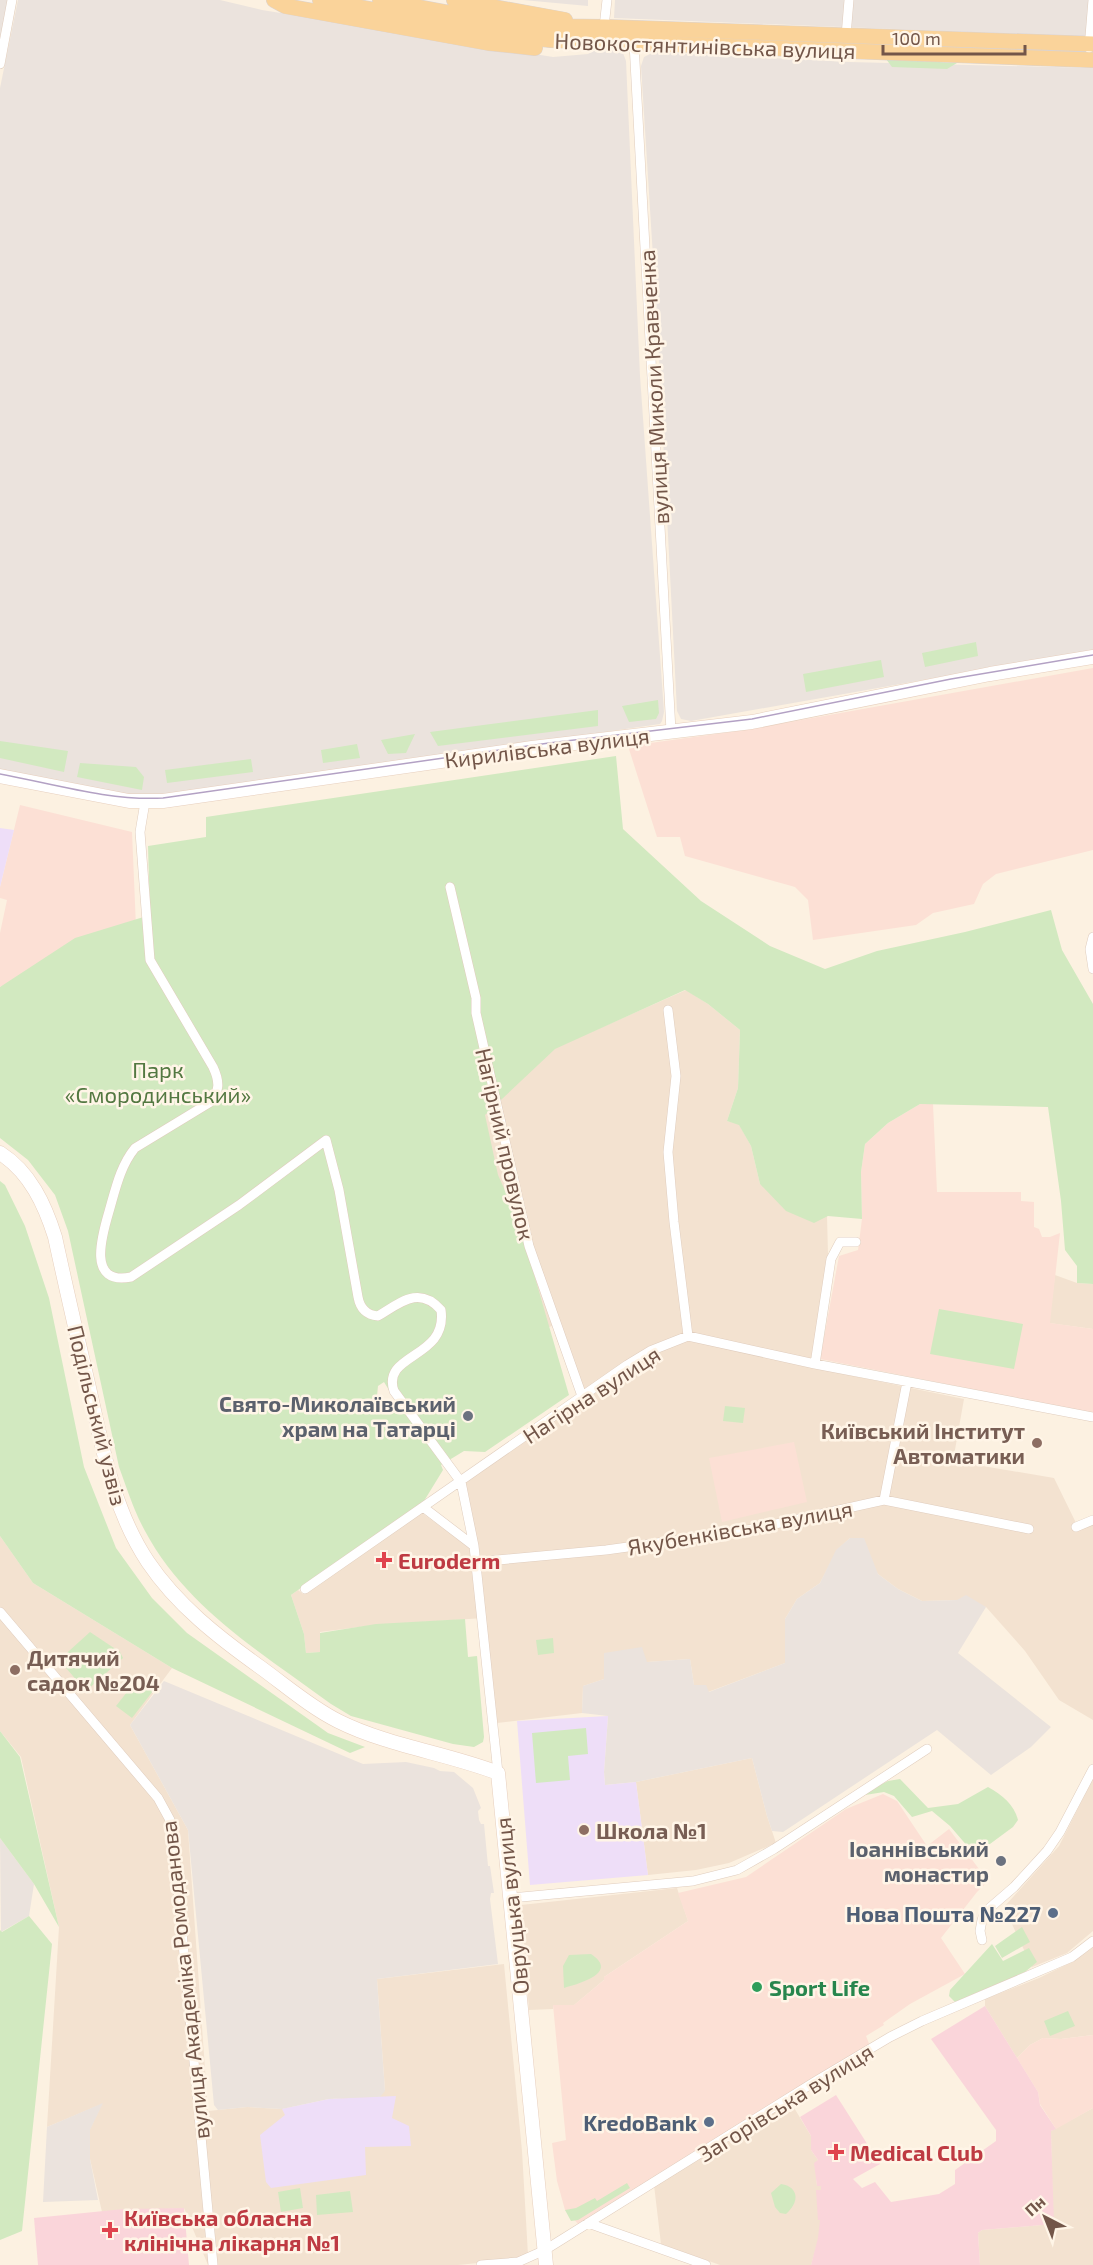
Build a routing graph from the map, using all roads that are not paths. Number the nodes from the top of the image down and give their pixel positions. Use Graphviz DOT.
graph roads {
  1 [pos="12,0"];
  2 [pos="274,0"];
  3 [pos="320,0"];
  4 [pos="380,0"];
  5 [pos="454,0"];
  6 [pos="607,0"];
  7 [pos="849,0"];
  8 [pos="1093,0"];
  9 [pos="406,11"];
  10 [pos="604,27"];
  11 [pos="589,34"];
  12 [pos="846,36"];
  13 [pos="634,43"];
  14 [pos="1091,52"];
  15 [pos="0,64"];
  16 [pos="1093,657"];
  17 [pos="671,731"];
  18 [pos="0,776"];
  19 [pos="145,802"];
  20 [pos="450,887"];
  21 [pos="1093,937"];
  22 [pos="1093,969"];
  23 [pos="668,1010"];
  24 [pos="0,1154"];
  25 [pos="856,1242"];
  26 [pos="688,1336"];
  27 [pos="814,1364"];
  28 [pos="907,1382"];
  29 [pos="582,1396"];
  30 [pos="1093,1417"];
  31 [pos="461,1482"];
  32 [pos="884,1500"];
  33 [pos="423,1507"];
  34 [pos="1093,1520"];
  35 [pos="1076,1527"];
  36 [pos="1029,1529"];
  37 [pos="474,1546"];
  38 [pos="476,1562"];
  39 [pos="304,1589"];
  40 [pos="0,1612"];
  41 [pos="927,1749"];
  42 [pos="1093,1769"];
  43 [pos="498,1773"];
  44 [pos="511,1898"];
  45 [pos="982,1940"];
  46 [pos="1093,1941"];
  47 [pos="588,2223"];
  48 [pos="545,2250"];
  49 [pos="213,2265"];
  50 [pos="481,2265"];
  51 [pos="546,2265"];
  52 [pos="706,2265"];
  1 -- 15 [label="street"];
  2 -- 11 [label="main road"];
  3 -- 9 [label="main road, Новокостянтинівська вулиця"];
  4 -- 9 [label="main road, Новокостянтинівська вулиця"];
  5 -- 11 [label="main road"];
  6 -- 10 [label="street"];
  7 -- 12 [label="street"];
  8 -- 14 [label="street"];
  9 -- 11 [label="main road, Новокостянтинівська вулиця"];
  10 -- 11 [label="main road, Новокостянтинівська вулиця"];
  10 -- 12 [label="main road, Новокостянтинівська вулиця"];
  11 -- 13 [label="main road, Новокостянтинівська вулиця"];
  12 -- 14 [label="main road, Новокостянтинівська вулиця"];
  13 -- 14 [label="main road, Новокостянтинівська вулиця"];
  13 -- 17 [label="street, вулиця Миколи Кравченка"];
  16 -- 17 [label="street, Кирилівська вулиця"];
  17 -- 19 [label="street, Кирилівська вулиця"];
  18 -- 19 [label="street, Кирилівська вулиця"];
  19 -- 31 [label="street"];
  20 -- 29 [label="street, Нагірний провулок"];
  21 -- 22 [label="street"];
  23 -- 26 [label="street"];
  24 -- 43 [label="street, Подільський узвіз"];
  25 -- 27 [label="street"];
  26 -- 27 [label="street, Нагірна вулиця"];
  26 -- 29 [label="street, Нагірна вулиця"];
  27 -- 28 [label="street, Нагірна вулиця"];
  28 -- 30 [label="street, Нагірна вулиця"];
  28 -- 32 [label="street, Якубенківська вулиця"];
  29 -- 31 [label="street, Нагірна вулиця"];
  31 -- 33 [label="street, Нагірна вулиця"];
  31 -- 37 [label="street, Овруцька вулиця"];
  32 -- 36 [label="street"];
  32 -- 38 [label="street, Якубенківська вулиця"];
  33 -- 37 [label="street"];
  33 -- 39 [label="street, Нагірна вулиця"];
  34 -- 35 [label="street"];
  37 -- 38 [label="street, Овруцька вулиця"];
  38 -- 43 [label="street, Овруцька вулиця"];
  40 -- 49 [label="street, вулиця Академіка Ромоданова"];
  41 -- 44 [label="street"];
  42 -- 45 [label="street"];
  43 -- 44 [label="street, Овруцька вулиця"];
  44 -- 48 [label="street, Овруцька вулиця"];
  46 -- 47 [label="street, Загорівська вулиця"];
  47 -- 48 [label="street, Загорівська вулиця"];
  47 -- 52 [label="street"];
  48 -- 50 [label="street, Загорівська вулиця"];
  48 -- 51 [label="street, Овруцька вулиця"];
}
